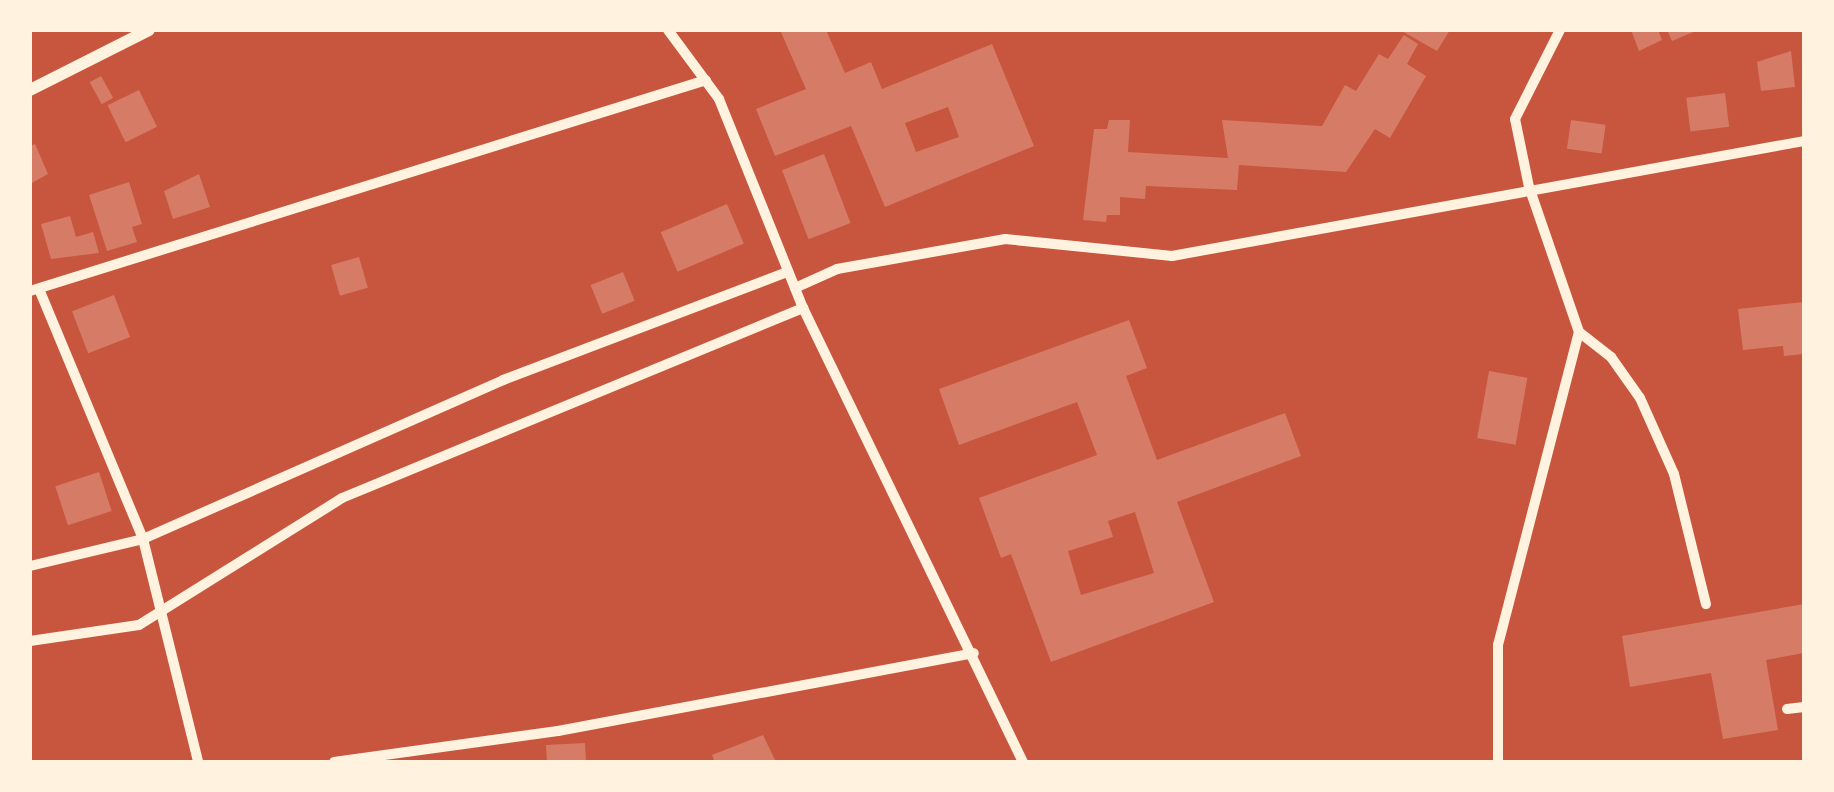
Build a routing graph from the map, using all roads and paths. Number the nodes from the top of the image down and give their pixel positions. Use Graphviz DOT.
graph roads {
  1 [pos="149,30"];
  2 [pos="668,30"];
  3 [pos="1560,30"];
  4 [pos="706,80"];
  5 [pos="30,90"];
  6 [pos="1804,141"];
  7 [pos="1530,187"];
  8 [pos="788,272"];
  9 [pos="794,288"];
  10 [pos="34,290"];
  11 [pos="803,308"];
  12 [pos="1579,332"];
  13 [pos="142,539"];
  14 [pos="30,566"];
  15 [pos="1706,604"];
  16 [pos="165,610"];
  17 [pos="30,641"];
  18 [pos="974,652"];
  19 [pos="1804,708"];
  20 [pos="1787,709"];
  21 [pos="198,762"];
  22 [pos="334,762"];
  23 [pos="1023,762"];
  24 [pos="1498,762"];
  1 -- 5 [label="street"];
  2 -- 4 [label="street"];
  3 -- 7 [label="street"];
  4 -- 8 [label="street"];
  4 -- 10 [label="street"];
  6 -- 7 [label="street"];
  7 -- 9 [label="street"];
  7 -- 12 [label="street"];
  8 -- 9 [label="street"];
  8 -- 13 [label="street"];
  9 -- 11 [label="street"];
  10 -- 13 [label="street"];
  11 -- 16 [label="street"];
  11 -- 18 [label="street"];
  12 -- 15 [label="street"];
  12 -- 24 [label="street"];
  13 -- 14 [label="street"];
  13 -- 16 [label="street"];
  16 -- 17 [label="street"];
  16 -- 21 [label="street"];
  18 -- 22 [label="street"];
  18 -- 23 [label="street"];
  19 -- 20 [label="street"];
}
